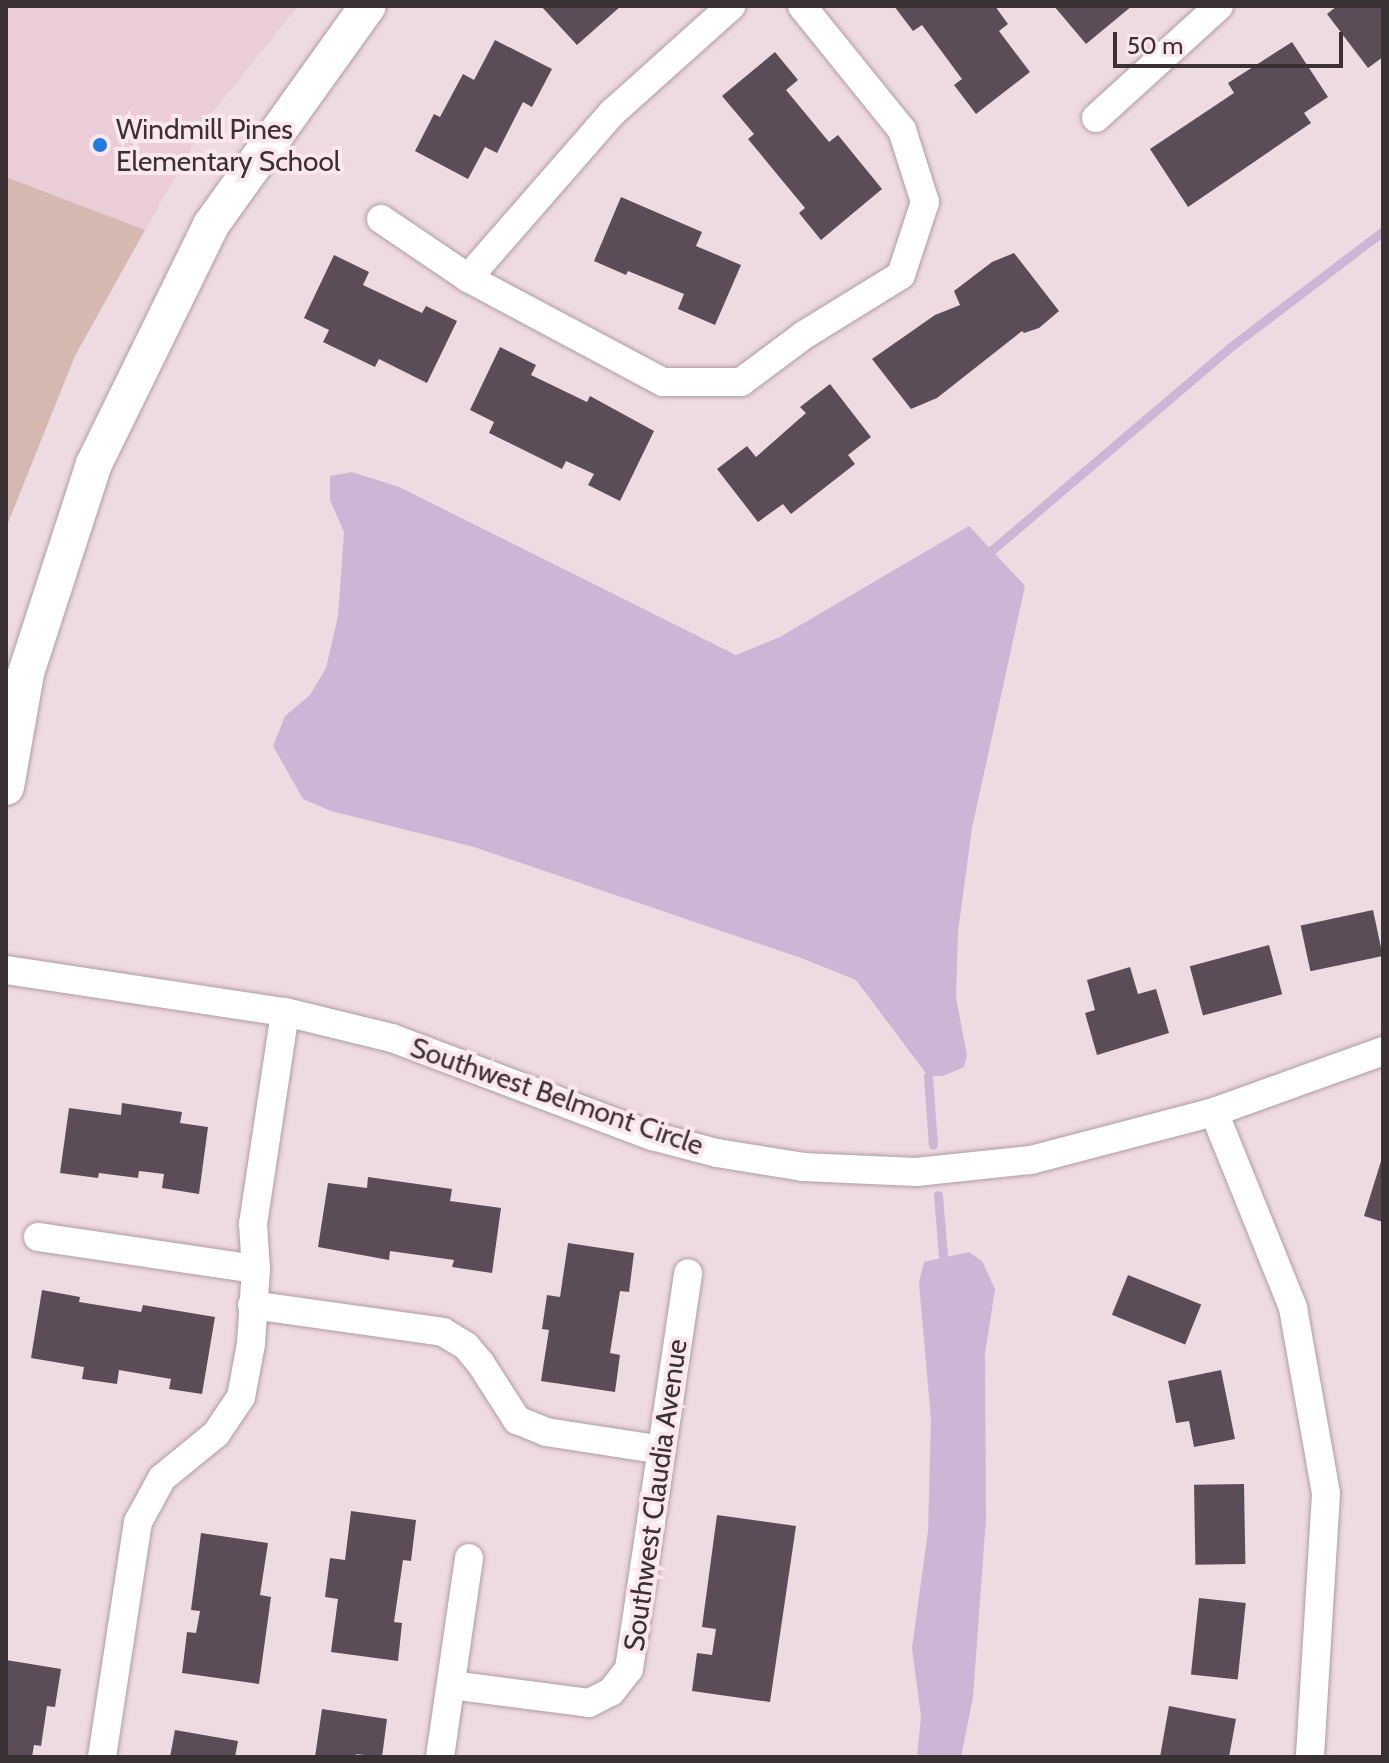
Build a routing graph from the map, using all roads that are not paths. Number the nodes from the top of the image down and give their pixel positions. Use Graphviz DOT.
graph roads {
  1 [pos="368,6"];
  2 [pos="731,6"];
  3 [pos="802,6"];
  4 [pos="1218,6"];
  5 [pos="1096,118"];
  6 [pos="381,219"];
  7 [pos="468,278"];
  8 [pos="6,787"];
  9 [pos="6,970"];
  10 [pos="285,1012"];
  11 [pos="1383,1051"];
  12 [pos="1214,1112"];
  13 [pos="38,1237"];
  14 [pos="256,1269"];
  15 [pos="688,1273"];
  16 [pos="252,1305"];
  17 [pos="662,1450"];
  18 [pos="469,1558"];
  19 [pos="451,1685"];
  20 [pos="102,1757"];
  21 [pos="440,1757"];
  22 [pos="1310,1757"];
  1 -- 8 [label="street"];
  2 -- 7 [label="street"];
  3 -- 7 [label="street"];
  4 -- 5 [label="street"];
  6 -- 7 [label="street"];
  9 -- 10 [label="street, Southwest Belmont Circle"];
  10 -- 12 [label="street, Southwest Belmont Circle"];
  10 -- 14 [label="street"];
  11 -- 12 [label="street, Southwest Belmont Circle"];
  12 -- 22 [label="street"];
  13 -- 14 [label="street"];
  14 -- 16 [label="street"];
  15 -- 17 [label="street, Southwest Claudia Avenue"];
  16 -- 17 [label="street"];
  16 -- 20 [label="street"];
  17 -- 19 [label="street, Southwest Claudia Avenue"];
  18 -- 19 [label="street"];
  19 -- 21 [label="street"];
}
